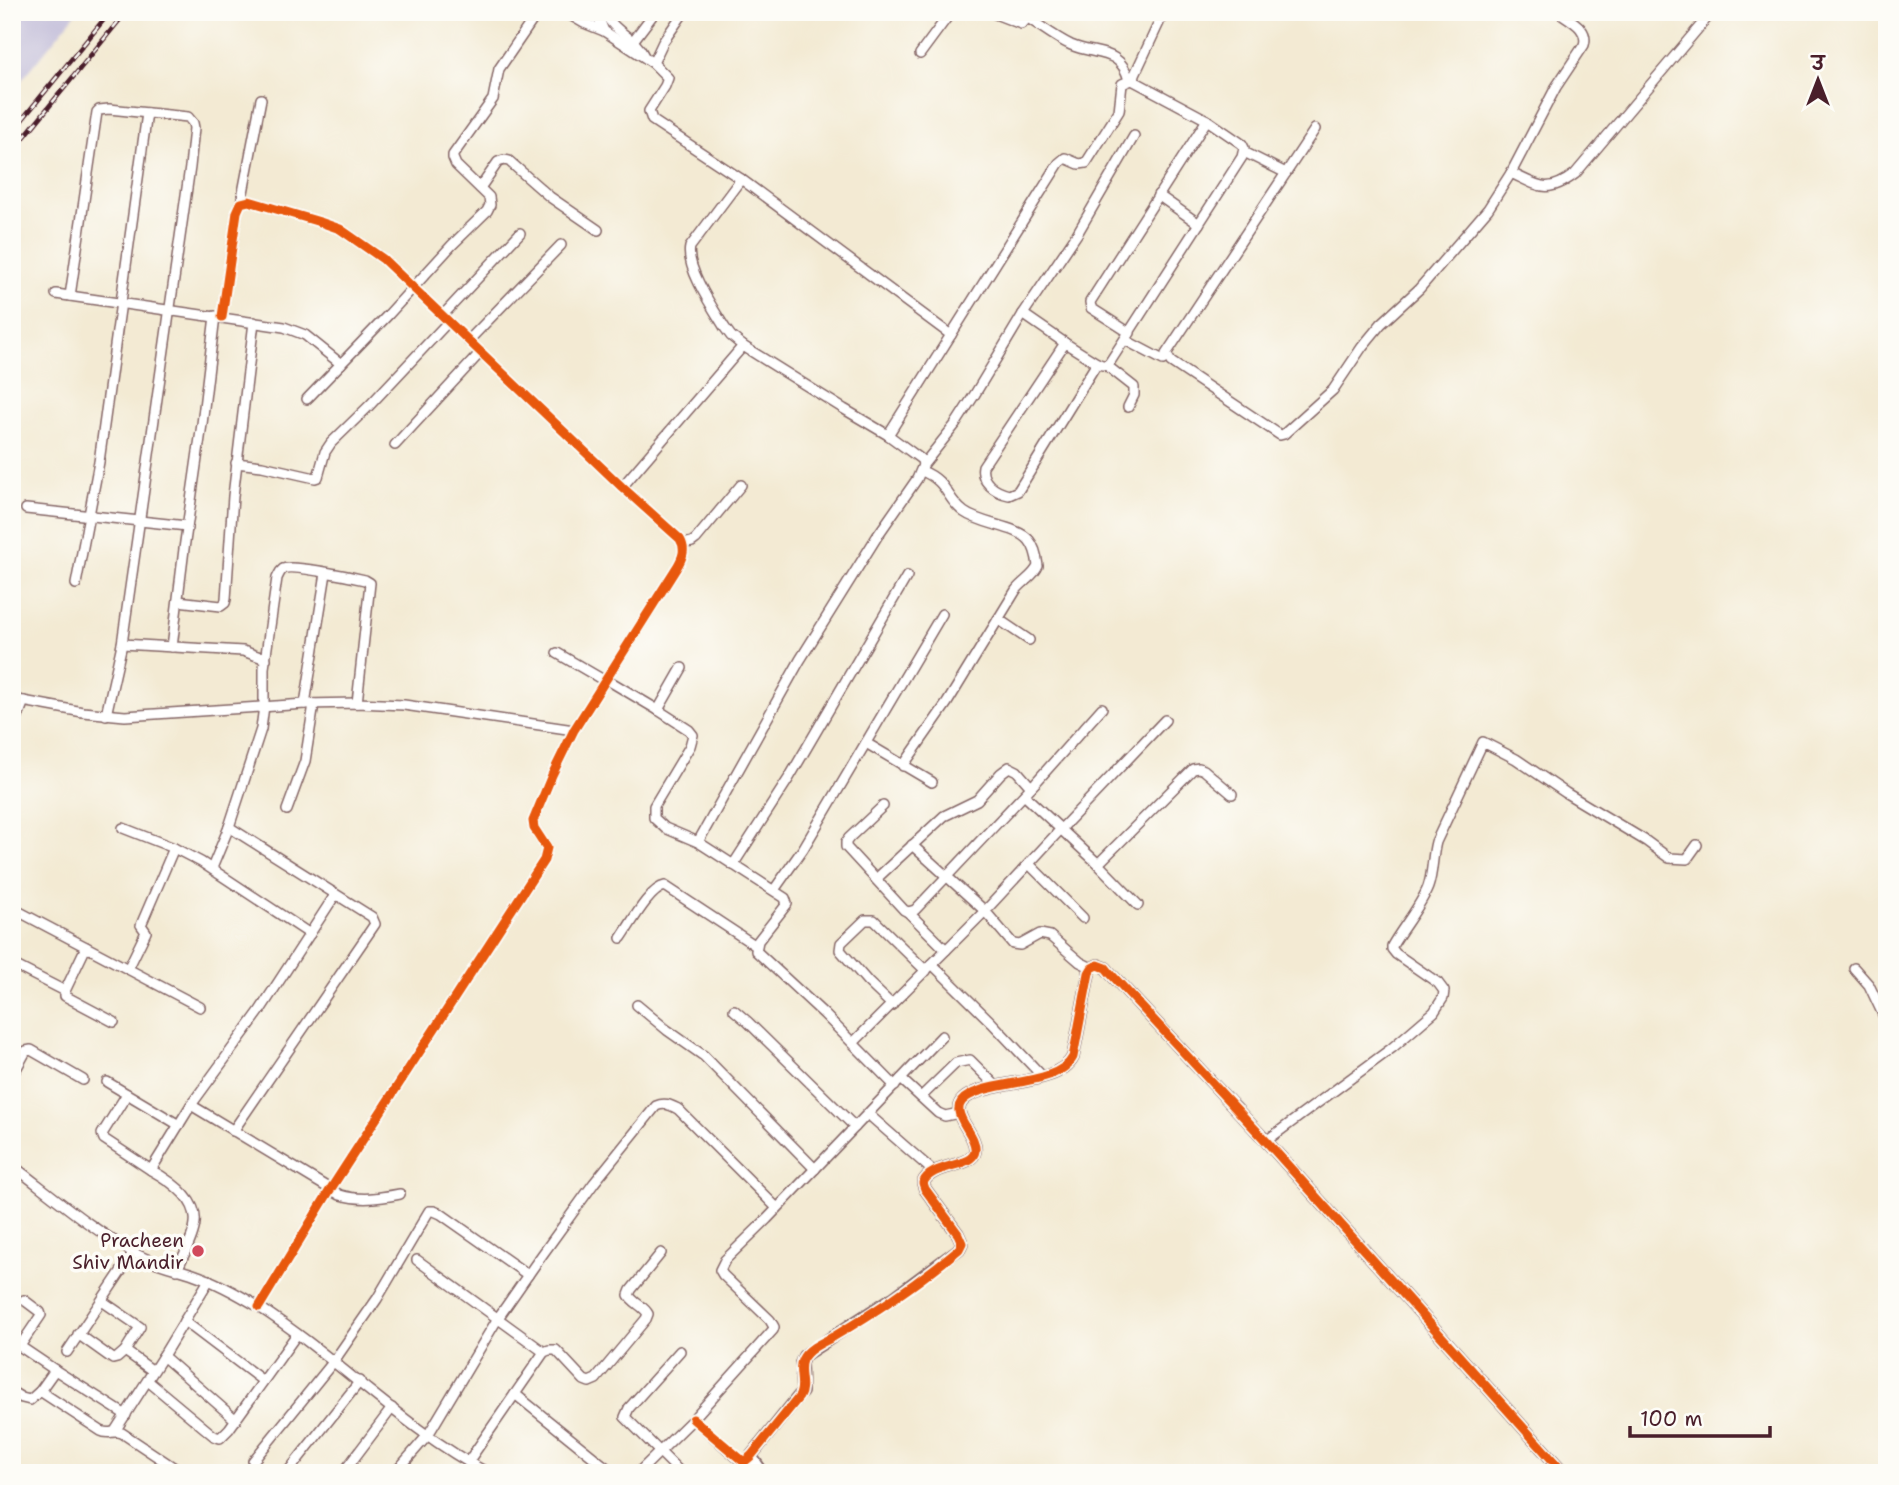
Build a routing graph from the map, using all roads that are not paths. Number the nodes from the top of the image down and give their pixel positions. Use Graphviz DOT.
graph roads {
  1 [pos="538,12"];
  2 [pos="565,12"];
  3 [pos="596,12"];
  4 [pos="605,12"];
  5 [pos="655,12"];
  6 [pos="684,12"];
  7 [pos="951,12"];
  8 [pos="990,12"];
  9 [pos="1164,12"];
  10 [pos="1559,12"];
  11 [pos="1712,12"];
  12 [pos="1030,15"];
  13 [pos="604,31"];
  14 [pos="633,41"];
  15 [pos="920,54"];
  16 [pos="649,61"];
  17 [pos="1132,80"];
  18 [pos="261,99"];
  19 [pos="147,113"];
  20 [pos="1207,120"];
  21 [pos="1315,129"];
  22 [pos="1134,136"];
  23 [pos="1244,152"];
  24 [pos="1286,173"];
  25 [pos="1511,173"];
  26 [pos="741,179"];
  27 [pos="480,188"];
  28 [pos="1158,195"];
  29 [pos="242,203"];
  30 [pos="1199,224"];
  31 [pos="598,230"];
  32 [pos="520,233"];
  33 [pos="561,245"];
  34 [pos="412,288"];
  35 [pos="56,294"];
  36 [pos="70,296"];
  37 [pos="120,304"];
  38 [pos="169,311"];
  39 [pos="1023,314"];
  40 [pos="218,317"];
  41 [pos="445,319"];
  42 [pos="254,321"];
  43 [pos="951,335"];
  44 [pos="1127,336"];
  45 [pos="468,341"];
  46 [pos="1065,343"];
  47 [pos="743,346"];
  48 [pos="481,353"];
  49 [pos="1163,360"];
  50 [pos="341,364"];
  51 [pos="1101,364"];
  52 [pos="307,399"];
  53 [pos="1128,407"];
  54 [pos="888,435"];
  55 [pos="395,445"];
  56 [pos="236,463"];
  57 [pos="922,468"];
  58 [pos="741,485"];
  59 [pos="622,487"];
  60 [pos="26,509"];
  61 [pos="90,515"];
  62 [pos="140,520"];
  63 [pos="187,526"];
  64 [pos="683,544"];
  65 [pos="326,573"];
  66 [pos="907,576"];
  67 [pos="76,584"];
  68 [pos="178,601"];
  69 [pos="942,614"];
  70 [pos="998,619"];
  71 [pos="1029,640"];
  72 [pos="122,644"];
  73 [pos="172,647"];
  74 [pos="557,653"];
  75 [pos="266,659"];
  76 [pos="682,668"];
  77 [pos="605,680"];
  78 [pos="12,699"];
  79 [pos="24,701"];
  80 [pos="357,703"];
  81 [pos="310,704"];
  82 [pos="264,706"];
  83 [pos="1102,708"];
  84 [pos="658,710"];
  85 [pos="106,715"];
  86 [pos="1165,720"];
  87 [pos="574,730"];
  88 [pos="12,732"];
  89 [pos="866,743"];
  90 [pos="903,766"];
  91 [pos="932,782"];
  92 [pos="1028,791"];
  93 [pos="1232,793"];
  94 [pos="883,806"];
  95 [pos="287,810"];
  96 [pos="229,827"];
  97 [pos="123,828"];
  98 [pos="1061,829"];
  99 [pos="698,842"];
  100 [pos="912,845"];
  101 [pos="1697,845"];
  102 [pos="174,848"];
  103 [pos="1029,864"];
  104 [pos="1098,864"];
  105 [pos="733,865"];
  106 [pos="212,868"];
  107 [pos="946,877"];
  108 [pos="876,879"];
  109 [pos="774,890"];
  110 [pos="335,895"];
  111 [pos="1138,905"];
  112 [pos="12,908"];
  113 [pos="985,911"];
  114 [pos="908,912"];
  115 [pos="1083,918"];
  116 [pos="310,934"];
  117 [pos="621,938"];
  118 [pos="756,946"];
  119 [pos="86,947"];
  120 [pos="946,950"];
  121 [pos="12,964"];
  122 [pos="929,967"];
  123 [pos="1091,968"];
  124 [pos="1854,968"];
  125 [pos="128,969"];
  126 [pos="65,991"];
  127 [pos="637,1005"];
  128 [pos="892,1005"];
  129 [pos="200,1007"];
  130 [pos="734,1010"];
  131 [pos="114,1022"];
  132 [pos="1887,1023"];
  133 [pos="943,1036"];
  134 [pos="853,1043"];
  135 [pos="12,1070"];
  136 [pos="1043,1077"];
  137 [pos="83,1080"];
  138 [pos="107,1082"];
  139 [pos="898,1083"];
  140 [pos="996,1086"];
  141 [pos="127,1094"];
  142 [pos="920,1097"];
  143 [pos="191,1105"];
  144 [pos="959,1113"];
  145 [pos="868,1114"];
  146 [pos="179,1125"];
  147 [pos="855,1127"];
  148 [pos="233,1131"];
  149 [pos="1266,1141"];
  150 [pos="12,1165"];
  151 [pos="815,1169"];
  152 [pos="151,1170"];
  153 [pos="933,1171"];
  154 [pos="330,1190"];
  155 [pos="400,1194"];
  156 [pos="777,1208"];
  157 [pos="134,1252"];
  158 [pos="661,1253"];
  159 [pos="416,1260"];
  160 [pos="177,1270"];
  161 [pos="528,1275"];
  162 [pos="209,1280"];
  163 [pos="24,1300"];
  164 [pos="102,1301"];
  165 [pos="259,1307"];
  166 [pos="498,1318"];
  167 [pos="184,1321"];
  168 [pos="78,1334"];
  169 [pos="297,1334"];
  170 [pos="16,1344"];
  171 [pos="125,1351"];
  172 [pos="680,1351"];
  173 [pos="67,1352"];
  174 [pos="544,1352"];
  175 [pos="163,1356"];
  176 [pos="334,1360"];
  177 [pos="55,1370"];
  178 [pos="153,1371"];
  179 [pos="148,1381"];
  180 [pos="263,1381"];
  181 [pos="360,1381"];
  182 [pos="40,1391"];
  183 [pos="12,1392"];
  184 [pos="515,1394"];
  185 [pos="393,1408"];
  186 [pos="127,1415"];
  187 [pos="693,1419"];
  188 [pos="236,1420"];
  189 [pos="115,1431"];
  190 [pos="428,1435"];
  191 [pos="660,1450"];
  192 [pos="751,1456"];
  193 [pos="253,1461"];
  194 [pos="468,1462"];
  195 [pos="182,1473"];
  196 [pos="287,1473"];
  197 [pos="343,1473"];
  198 [pos="395,1473"];
  199 [pos="488,1473"];
  200 [pos="614,1473"];
  201 [pos="638,1473"];
  202 [pos="681,1473"];
  203 [pos="763,1473"];
  204 [pos="1564,1473"];
  1 -- 27 [label="street"];
  2 -- 13 [label="street"];
  3 -- 13 [label="street"];
  4 -- 14 [label="street"];
  5 -- 14 [label="street"];
  6 -- 16 [label="street"];
  7 -- 15 [label="street"];
  8 -- 12 [label="street"];
  9 -- 17 [label="street"];
  10 -- 25 [label="street"];
  11 -- 25 [label="street"];
  12 -- 17 [label="street"];
  13 -- 16 [label="street"];
  14 -- 16 [label="street"];
  16 -- 26 [label="street"];
  17 -- 20 [label="street"];
  17 -- 43 [label="street"];
  18 -- 29 [label="street"];
  19 -- 36 [label="street"];
  19 -- 37 [label="street"];
  19 -- 38 [label="street"];
  20 -- 23 [label="street"];
  20 -- 28 [label="street"];
  21 -- 24 [label="street"];
  22 -- 39 [label="street"];
  23 -- 24 [label="street"];
  23 -- 30 [label="street"];
  24 -- 25 [label="street"];
  26 -- 43 [label="street"];
  26 -- 47 [label="street"];
  27 -- 31 [label="street"];
  27 -- 34 [label="street"];
  28 -- 30 [label="street"];
  28 -- 44 [label="street"];
  29 -- 34 [label="street"];
  29 -- 40 [label="street"];
  30 -- 44 [label="street"];
  32 -- 41 [label="street"];
  33 -- 45 [label="street"];
  34 -- 41 [label="street"];
  34 -- 50 [label="street"];
  35 -- 36 [label="street"];
  36 -- 37 [label="street"];
  37 -- 38 [label="street"];
  37 -- 61 [label="street"];
  38 -- 40 [label="street"];
  38 -- 62 [label="street"];
  39 -- 46 [label="street"];
  39 -- 57 [label="street"];
  40 -- 42 [label="street"];
  40 -- 63 [label="street"];
  41 -- 45 [label="street"];
  41 -- 56 [label="street"];
  42 -- 50 [label="street"];
  42 -- 56 [label="street"];
  43 -- 54 [label="street"];
  44 -- 49 [label="street"];
  44 -- 51 [label="street"];
  45 -- 48 [label="street"];
  46 -- 51 [label="street"];
  46 -- 51 [label="street"];
  47 -- 54 [label="street"];
  47 -- 59 [label="street"];
  48 -- 55 [label="street"];
  48 -- 59 [label="street"];
  50 -- 52 [label="street"];
  51 -- 53 [label="street"];
  54 -- 57 [label="street"];
  56 -- 68 [label="street"];
  57 -- 70 [label="street"];
  57 -- 99 [label="street"];
  58 -- 64 [label="street"];
  59 -- 64 [label="street"];
  60 -- 61 [label="street"];
  61 -- 62 [label="street"];
  61 -- 67 [label="street"];
  62 -- 63 [label="street"];
  62 -- 72 [label="street"];
  63 -- 68 [label="street"];
  64 -- 77 [label="street"];
  65 -- 75 [label="street"];
  65 -- 80 [label="street"];
  65 -- 81 [label="street"];
  66 -- 105 [label="street"];
  68 -- 73 [label="street"];
  69 -- 89 [label="street"];
  70 -- 71 [label="street"];
  70 -- 90 [label="street"];
  72 -- 73 [label="street"];
  72 -- 85 [label="street"];
  73 -- 75 [label="street"];
  74 -- 77 [label="street"];
  75 -- 82 [label="street"];
  76 -- 84 [label="street"];
  77 -- 84 [label="street"];
  77 -- 87 [label="street"];
  78 -- 79 [label="street"];
  79 -- 85 [label="street"];
  79 -- 88 [label="street"];
  80 -- 81 [label="street"];
  80 -- 87 [label="street"];
  81 -- 82 [label="street"];
  81 -- 95 [label="street"];
  82 -- 85 [label="street"];
  82 -- 96 [label="street"];
  83 -- 92 [label="street"];
  84 -- 99 [label="street"];
  86 -- 98 [label="street"];
  87 -- 154 [label="street"];
  89 -- 90 [label="street"];
  89 -- 109 [label="street"];
  90 -- 91 [label="street"];
  92 -- 98 [label="street"];
  92 -- 100 [label="street"];
  92 -- 107 [label="street"];
  93 -- 104 [label="street"];
  94 -- 108 [label="street"];
  96 -- 106 [label="street"];
  96 -- 110 [label="street"];
  97 -- 102 [label="street"];
  98 -- 103 [label="street"];
  98 -- 104 [label="street"];
  99 -- 105 [label="street"];
  100 -- 107 [label="street"];
  100 -- 108 [label="street"];
  101 -- 149 [label="street"];
  102 -- 106 [label="street"];
  102 -- 125 [label="street"];
  103 -- 113 [label="street"];
  103 -- 115 [label="street"];
  104 -- 111 [label="street"];
  105 -- 109 [label="street"];
  106 -- 116 [label="street"];
  107 -- 113 [label="street"];
  107 -- 114 [label="street"];
  108 -- 114 [label="street"];
  109 -- 118 [label="street"];
  110 -- 116 [label="street"];
  110 -- 148 [label="street"];
  112 -- 119 [label="street"];
  113 -- 120 [label="street"];
  113 -- 123 [label="street"];
  114 -- 120 [label="street"];
  116 -- 143 [label="street"];
  117 -- 118 [label="street"];
  118 -- 134 [label="street"];
  119 -- 125 [label="street"];
  119 -- 126 [label="street"];
  120 -- 122 [label="street"];
  121 -- 126 [label="street"];
  122 -- 128 [label="street"];
  122 -- 128 [label="street"];
  122 -- 136 [label="street"];
  123 -- 136 [label="street"];
  123 -- 149 [label="street"];
  124 -- 132 [label="street"];
  125 -- 129 [label="street"];
  126 -- 131 [label="street"];
  127 -- 151 [label="street"];
  128 -- 134 [label="street"];
  130 -- 147 [label="street"];
  133 -- 139 [label="street"];
  134 -- 139 [label="street"];
  135 -- 137 [label="street"];
  136 -- 140 [label="street"];
  138 -- 141 [label="street"];
  139 -- 142 [label="street"];
  139 -- 145 [label="street"];
  140 -- 142 [label="street"];
  140 -- 144 [label="street"];
  141 -- 146 [label="street"];
  141 -- 152 [label="street"];
  142 -- 144 [label="street"];
  143 -- 146 [label="street"];
  143 -- 148 [label="street"];
  144 -- 153 [label="street"];
  145 -- 147 [label="street"];
  145 -- 153 [label="street"];
  146 -- 152 [label="street"];
  147 -- 151 [label="street"];
  148 -- 154 [label="street"];
  149 -- 204 [label="street"];
  150 -- 157 [label="street"];
  151 -- 156 [label="street"];
  152 -- 160 [label="street"];
  153 -- 192 [label="street"];
  154 -- 155 [label="street"];
  154 -- 165 [label="street"];
  156 -- 161 [label="street"];
  156 -- 187 [label="street"];
  157 -- 160 [label="street"];
  157 -- 164 [label="street"];
  158 -- 174 [label="street"];
  159 -- 166 [label="street"];
  160 -- 162 [label="street"];
  161 -- 166 [label="street"];
  161 -- 176 [label="street"];
  162 -- 165 [label="street"];
  162 -- 167 [label="street"];
  163 -- 170 [label="street"];
  164 -- 168 [label="street"];
  164 -- 171 [label="street"];
  165 -- 169 [label="street"];
  166 -- 174 [label="street"];
  166 -- 190 [label="street"];
  167 -- 175 [label="street"];
  167 -- 180 [label="street"];
  168 -- 171 [label="street"];
  168 -- 173 [label="street"];
  169 -- 176 [label="street"];
  169 -- 180 [label="street"];
  170 -- 177 [label="street"];
  171 -- 178 [label="street"];
  172 -- 191 [label="street"];
  174 -- 184 [label="street"];
  175 -- 178 [label="street"];
  175 -- 188 [label="street"];
  176 -- 181 [label="street"];
  176 -- 193 [label="street"];
  177 -- 182 [label="street"];
  177 -- 186 [label="street"];
  178 -- 179 [label="street"];
  179 -- 186 [label="street"];
  179 -- 188 [label="street"];
  180 -- 188 [label="street"];
  181 -- 185 [label="street"];
  181 -- 196 [label="street"];
  182 -- 183 [label="street"];
  182 -- 189 [label="street"];
  184 -- 194 [label="street"];
  184 -- 200 [label="street"];
  185 -- 190 [label="street"];
  185 -- 197 [label="street"];
  186 -- 189 [label="street"];
  187 -- 191 [label="street"];
  187 -- 192 [label="street"];
  189 -- 195 [label="street"];
  190 -- 194 [label="street"];
  190 -- 198 [label="street"];
  191 -- 201 [label="street"];
  191 -- 202 [label="street"];
  192 -- 203 [label="street"];
  194 -- 199 [label="street"];
}
